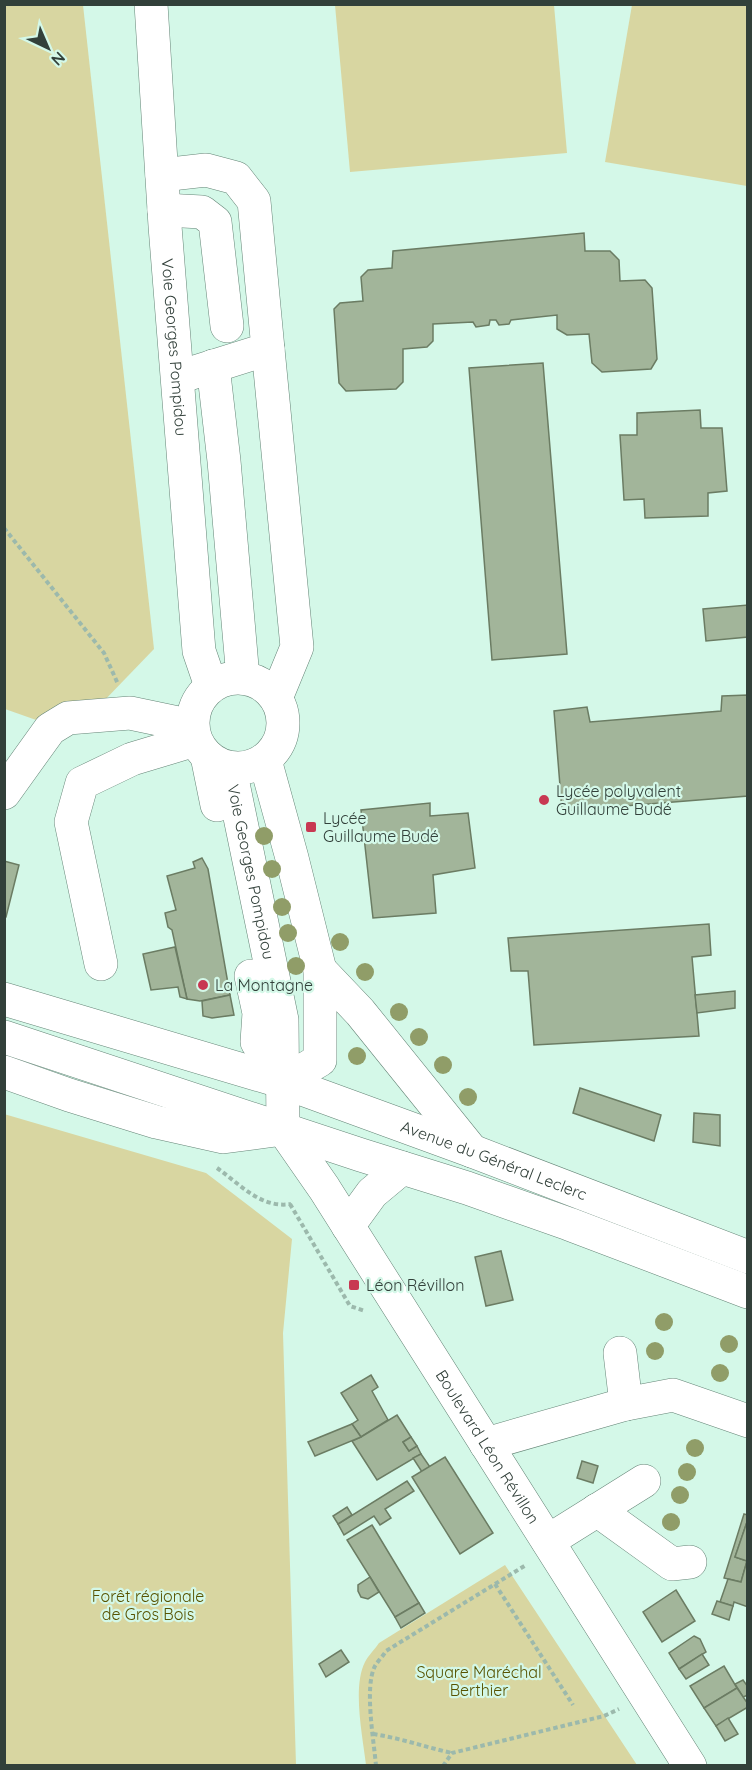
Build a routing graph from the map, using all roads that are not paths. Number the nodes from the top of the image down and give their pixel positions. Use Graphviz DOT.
graph roads {
  1 [pos="151,4"];
  2 [pos="162,175"];
  3 [pos="165,210"];
  4 [pos="226,326"];
  5 [pos="268,350"];
  6 [pos="213,366"];
  7 [pos="179,377"];
  8 [pos="243,678"];
  9 [pos="211,686"];
  10 [pos="276,698"];
  11 [pos="206,748"];
  12 [pos="265,760"];
  13 [pos="4,793"];
  14 [pos="101,964"];
  15 [pos="320,970"];
  16 [pos="4,999"];
  17 [pos="4,1036"];
  18 [pos="257,1042"];
  19 [pos="225,1065"];
  20 [pos="4,1072"];
  21 [pos="284,1082"];
  22 [pos="283,1129"];
  23 [pos="472,1151"];
  24 [pos="402,1168"];
  25 [pos="348,1226"];
  26 [pos="747,1257"];
  27 [pos="747,1292"];
  28 [pos="620,1353"];
  29 [pos="626,1404"];
  30 [pos="747,1421"];
  31 [pos="486,1444"];
  32 [pos="644,1481"];
  33 [pos="597,1510"];
  34 [pos="550,1545"];
  35 [pos="690,1562"];
  36 [pos="690,1766"];
  1 -- 2 [label="street, Voie Georges Pompidou"];
  2 -- 3 [label="street, Voie Georges Pompidou"];
  2 -- 5 [label="street"];
  3 -- 4 [label="street"];
  3 -- 7 [label="street, Voie Georges Pompidou"];
  5 -- 6 [label="street"];
  5 -- 10 [label="street"];
  6 -- 7 [label="street"];
  6 -- 8 [label="street"];
  7 -- 9 [label="street, Voie Georges Pompidou"];
  8 -- 9 [label="street"];
  8 -- 10 [label="street"];
  9 -- 11 [label="street"];
  10 -- 12 [label="street"];
  11 -- 12 [label="street"];
  11 -- 13 [label="street"];
  11 -- 14 [label="street"];
  11 -- 18 [label="street"];
  11 -- 21 [label="street, Voie Georges Pompidou"];
  12 -- 15 [label="street"];
  15 -- 21 [label="street"];
  15 -- 23 [label="street"];
  16 -- 19 [label="street, Avenue du Général Leclerc"];
  17 -- 22 [label="street"];
  18 -- 19 [label="street"];
  18 -- 21 [label="street"];
  19 -- 21 [label="street, Avenue du Général Leclerc"];
  20 -- 22 [label="street, Avenue du Général Leclerc"];
  21 -- 22 [label="street"];
  21 -- 23 [label="street, Avenue du Général Leclerc"];
  22 -- 24 [label="street, Avenue du Général Leclerc"];
  22 -- 25 [label="street, Boulevard Léon Révillon"];
  23 -- 26 [label="street, Avenue du Général Leclerc"];
  24 -- 25 [label="street"];
  24 -- 27 [label="street, Avenue du Général Leclerc"];
  25 -- 31 [label="street, Boulevard Léon Révillon"];
  28 -- 29 [label="street"];
  29 -- 30 [label="street"];
  29 -- 31 [label="street"];
  31 -- 34 [label="street, Boulevard Léon Révillon"];
  32 -- 33 [label="street"];
  33 -- 34 [label="street"];
  33 -- 35 [label="street"];
  34 -- 36 [label="street, Boulevard Léon Révillon"];
}
